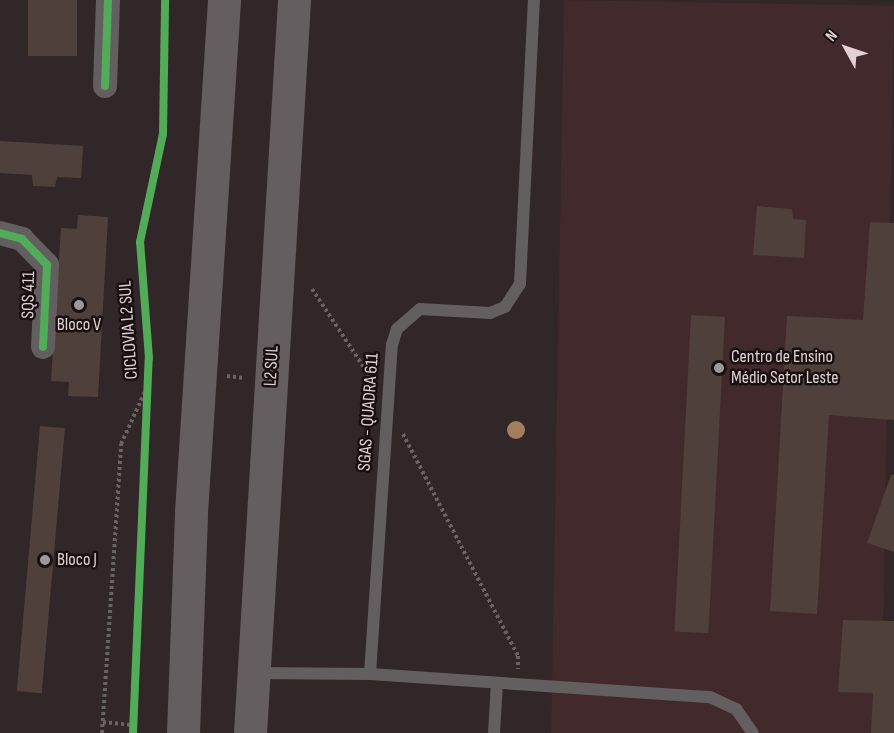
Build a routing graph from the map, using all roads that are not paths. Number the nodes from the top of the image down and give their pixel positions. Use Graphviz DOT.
graph roads {
  1 [pos="108,0"];
  2 [pos="224,0"];
  3 [pos="294,0"];
  4 [pos="534,0"];
  5 [pos="105,86"];
  6 [pos="0,232"];
  7 [pos="43,347"];
  8 [pos="254,673"];
  9 [pos="370,674"];
  10 [pos="497,683"];
  11 [pos="183,733"];
  12 [pos="250,733"];
  13 [pos="494,733"];
  14 [pos="753,733"];
  1 -- 5 [label="street"];
  2 -- 11 [label="main road"];
  3 -- 8 [label="main road, L2 SUL"];
  4 -- 9 [label="lane, SGAS - QUADRA 611"];
  6 -- 7 [label="street, SQS 411"];
  8 -- 9 [label="lane"];
  8 -- 12 [label="main road, L2 SUL"];
  9 -- 10 [label="lane"];
  10 -- 13 [label="lane"];
  10 -- 14 [label="lane"];
}
